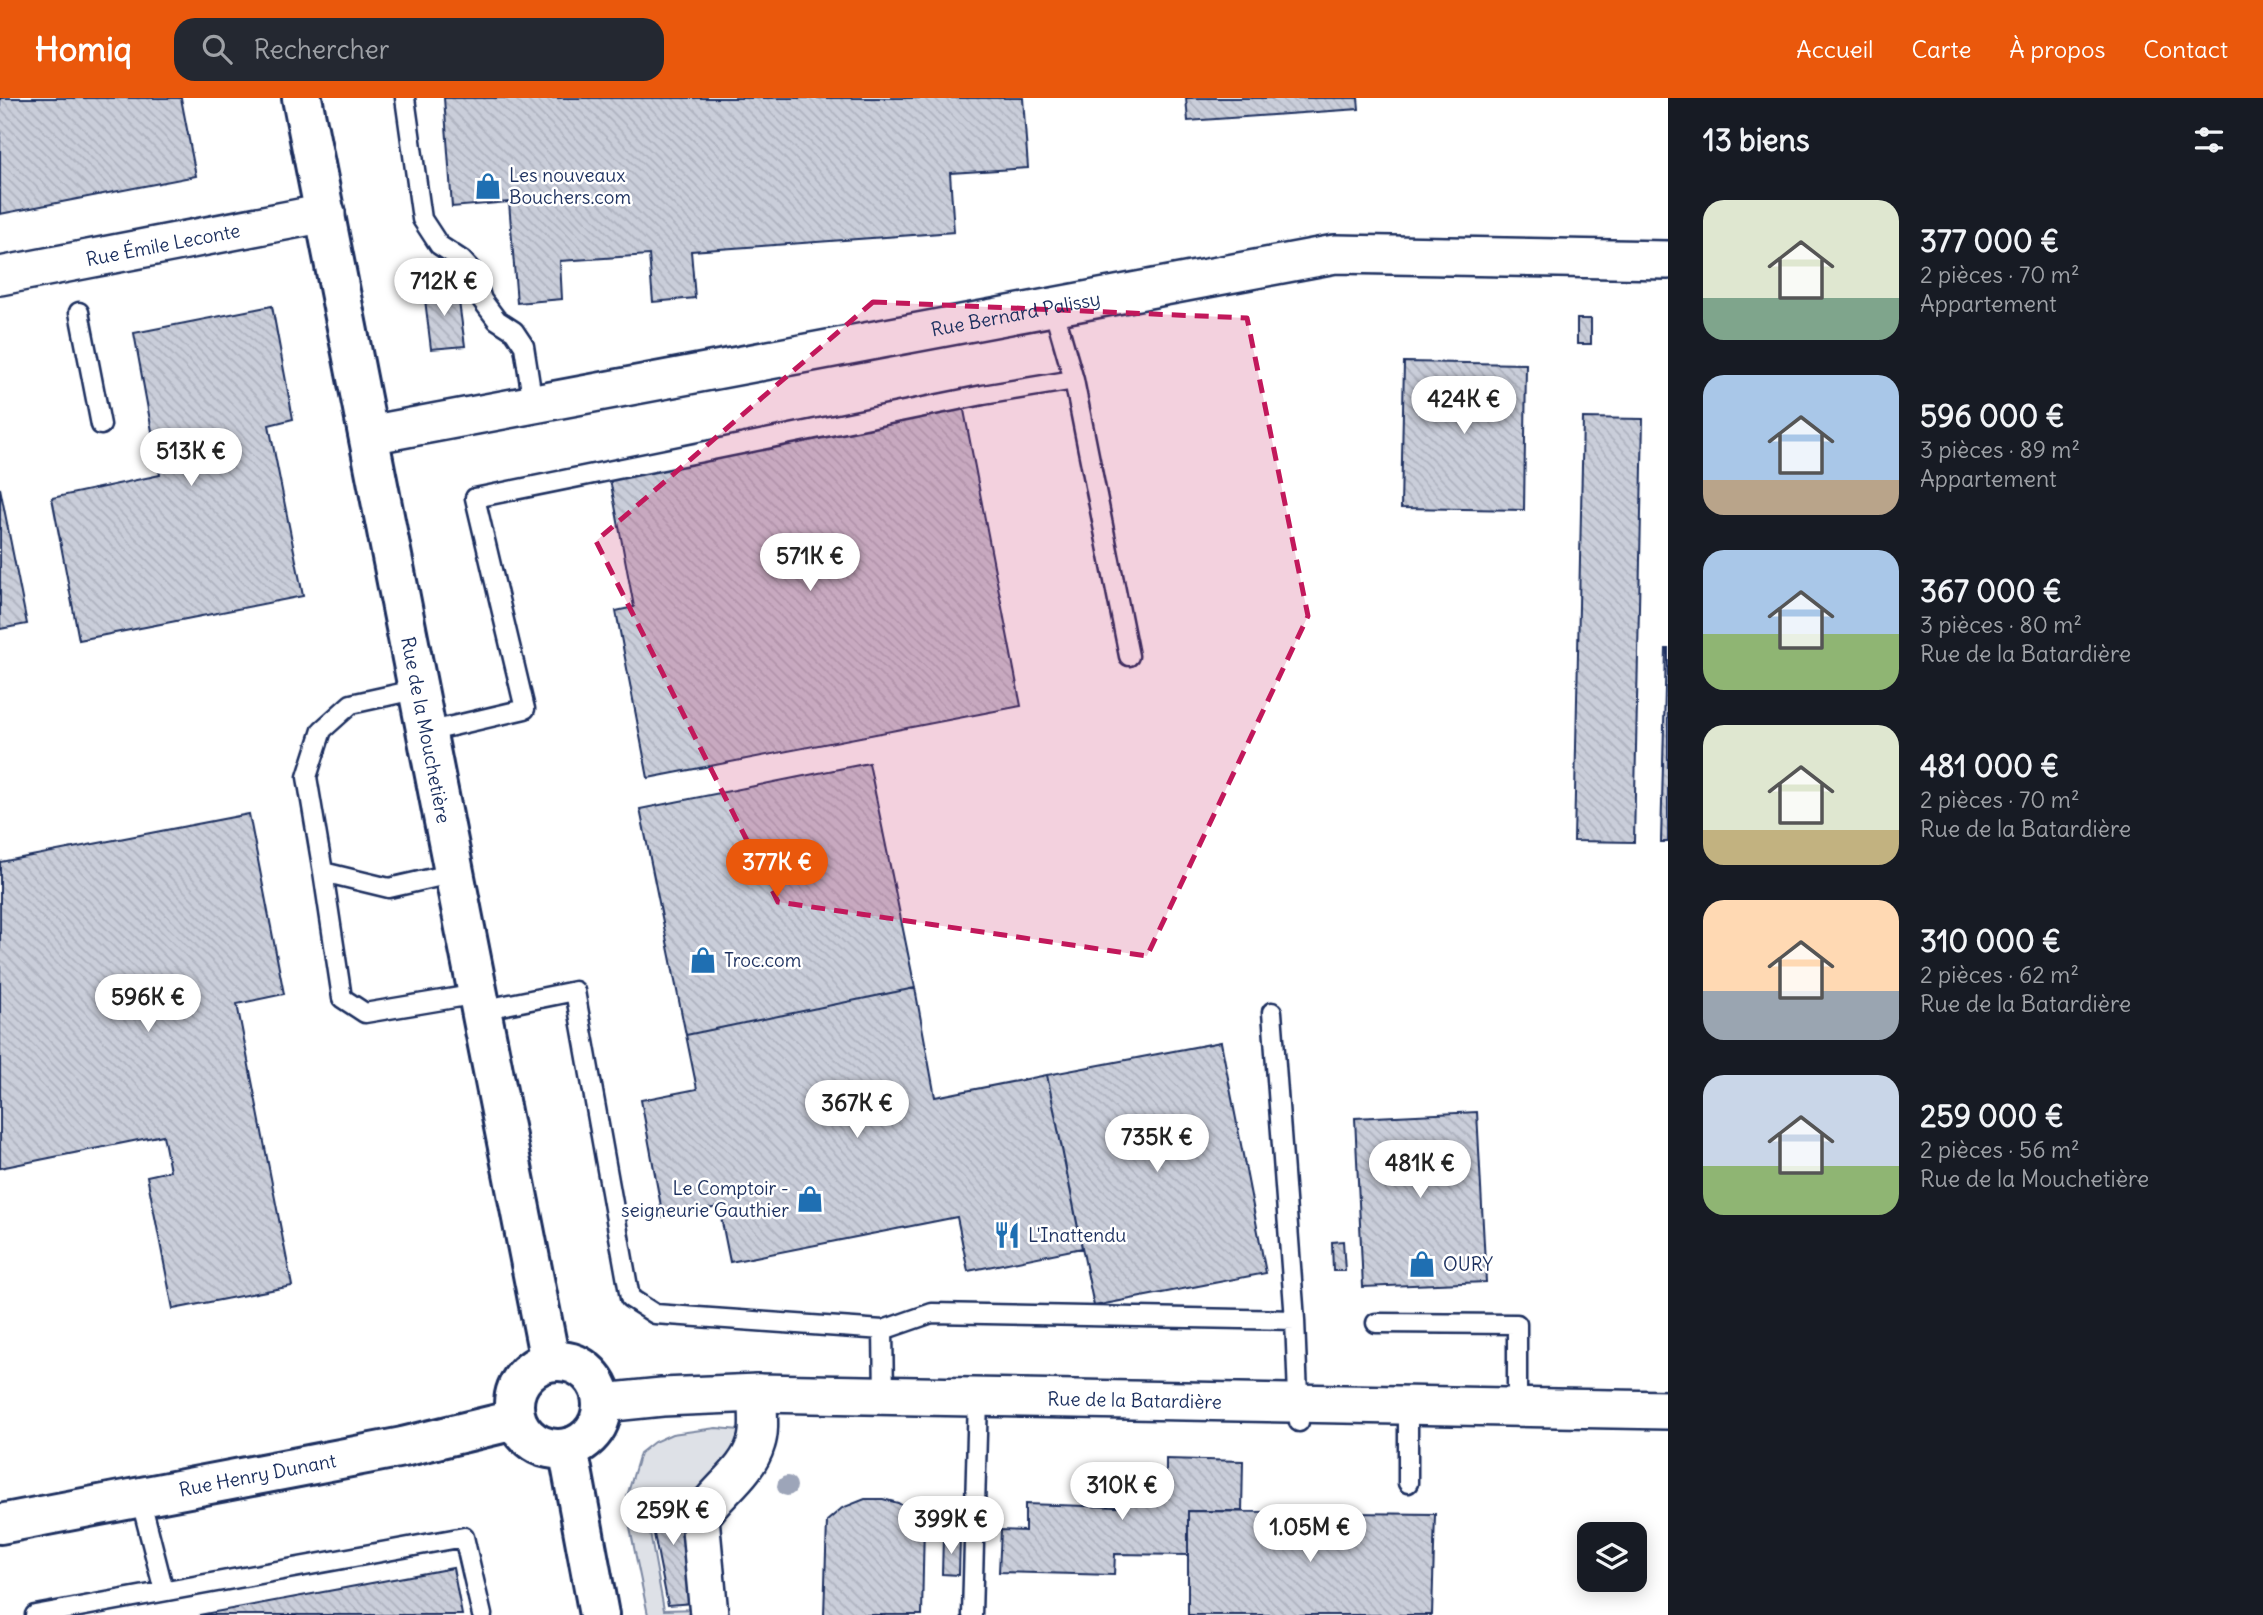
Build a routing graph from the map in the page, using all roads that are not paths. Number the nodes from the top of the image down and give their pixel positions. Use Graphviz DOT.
graph roads {
  1 [pos="302,98"];
  2 [pos="405,98"];
  3 [pos="326,213"];
  4 [pos="1668,260"];
  5 [pos="0,276"];
  6 [pos="1053,307"];
  7 [pos="79,312"];
  8 [pos="1074,380"];
  9 [pos="533,404"];
  10 [pos="101,425"];
  11 [pos="369,435"];
  12 [pos="1129,656"];
  13 [pos="419,689"];
  14 [pos="427,732"];
  15 [pos="323,872"];
  16 [pos="455,873"];
  17 [pos="480,1002"];
  18 [pos="1272,1012"];
  19 [pos="1295,1320"];
  20 [pos="1376,1323"];
  21 [pos="883,1330"];
  22 [pos="550,1361"];
  23 [pos="758,1393"];
  24 [pos="884,1396"];
  25 [pos="978,1398"];
  26 [pos="603,1403"];
  27 [pos="1408,1406"];
  28 [pos="1668,1410"];
  29 [pos="1298,1413"];
  30 [pos="1517,1416"];
  31 [pos="515,1420"];
  32 [pos="568,1448"];
  33 [pos="1408,1483"];
  34 [pos="140,1497"];
  35 [pos="0,1524"];
  36 [pos="164,1591"];
  37 [pos="35,1615"];
  38 [pos="482,1615"];
  39 [pos="599,1615"];
  40 [pos="709,1615"];
  41 [pos="972,1615"];
  1 -- 3 [label="street, Rue de la Mouchetière"];
  2 -- 9 [label="lane"];
  3 -- 5 [label="street, Rue Émile Leconte"];
  3 -- 11 [label="street, Rue de la Mouchetière"];
  4 -- 6 [label="street, Rue Bernard Palissy"];
  6 -- 8 [label="lane"];
  6 -- 9 [label="street, Rue Bernard Palissy"];
  7 -- 10 [label="lane"];
  8 -- 12 [label="lane"];
  8 -- 14 [label="lane"];
  9 -- 11 [label="street, Rue Bernard Palissy"];
  11 -- 13 [label="street, Rue de la Mouchetière"];
  13 -- 14 [label="street, Rue de la Mouchetière"];
  13 -- 15 [label="lane"];
  14 -- 16 [label="street, Rue de la Mouchetière"];
  15 -- 16 [label="lane"];
  15 -- 17 [label="lane"];
  16 -- 17 [label="street, Rue de la Mouchetière"];
  17 -- 21 [label="lane"];
  17 -- 22 [label="street, Rue de la Mouchetière"];
  18 -- 19 [label="lane"];
  19 -- 21 [label="lane"];
  19 -- 29 [label="lane"];
  20 -- 30 [label="lane"];
  21 -- 24 [label="lane"];
  22 -- 26 [label="street"];
  22 -- 31 [label="street"];
  23 -- 24 [label="street, Rue de la Batardière"];
  23 -- 26 [label="street, Rue de la Batardière"];
  23 -- 40 [label="street"];
  24 -- 25 [label="street, Rue de la Batardière"];
  25 -- 29 [label="street, Rue de la Batardière"];
  25 -- 41 [label="lane"];
  26 -- 32 [label="street"];
  27 -- 29 [label="street, Rue de la Batardière"];
  27 -- 30 [label="street, Rue de la Batardière"];
  27 -- 33 [label="lane"];
  28 -- 30 [label="street, Rue de la Batardière"];
  31 -- 32 [label="street"];
  31 -- 34 [label="street, Rue Henry Dunant"];
  32 -- 39 [label="street"];
  34 -- 35 [label="street, Rue Henry Dunant"];
  34 -- 36 [label="lane"];
  36 -- 37 [label="lane"];
  36 -- 38 [label="lane"];
}
